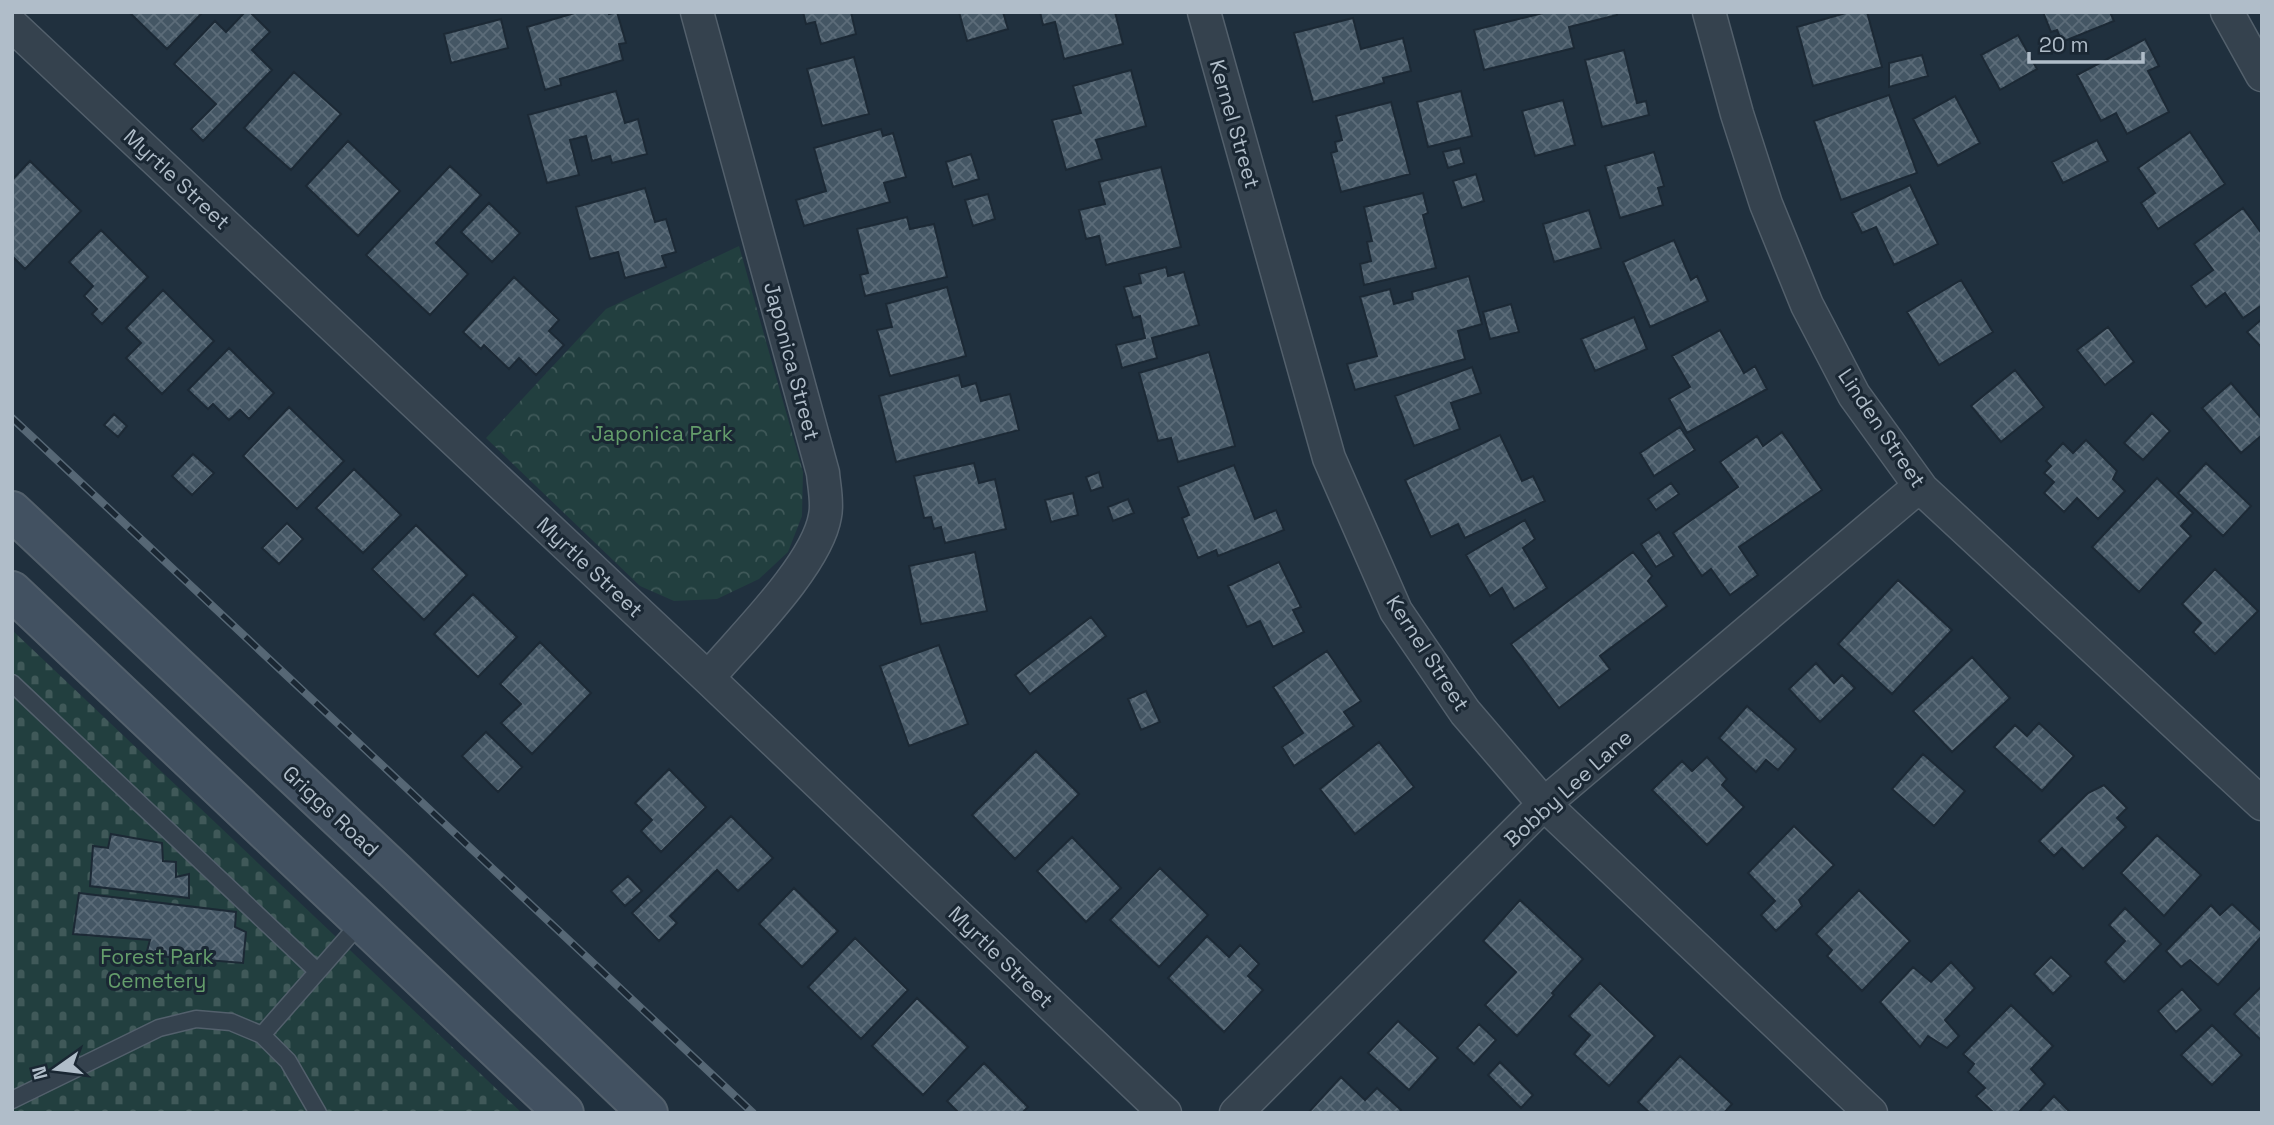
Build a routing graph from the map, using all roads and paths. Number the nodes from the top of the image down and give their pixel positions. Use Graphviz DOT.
graph roads {
  1 [pos="696,12"];
  2 [pos="1204,12"];
  3 [pos="1709,12"];
  4 [pos="2227,12"];
  5 [pos="12,24"];
  6 [pos="2262,75"];
  7 [pos="1922,489"];
  8 [pos="12,511"];
  9 [pos="12,591"];
  10 [pos="708,678"];
  11 [pos="12,683"];
  12 [pos="1544,804"];
  13 [pos="2262,804"];
  14 [pos="362,921"];
  15 [pos="316,971"];
  16 [pos="262,1034"];
  17 [pos="12,1100"];
  18 [pos="318,1113"];
  19 [pos="564,1113"];
  20 [pos="648,1113"];
  21 [pos="1165,1113"];
  22 [pos="1236,1113"];
  23 [pos="1871,1113"];
  1 -- 10 [label="street, Japonica Street"];
  2 -- 12 [label="street, Kernel Street"];
  3 -- 7 [label="street, Linden Street"];
  4 -- 6 [label="street"];
  5 -- 10 [label="street, Myrtle Street"];
  7 -- 12 [label="street, Bobby Lee Lane"];
  7 -- 13 [label="street, Linden Street"];
  8 -- 20 [label="main road, Griggs Road"];
  9 -- 14 [label="main road"];
  10 -- 21 [label="street, Myrtle Street"];
  11 -- 15 [label="lane"];
  12 -- 22 [label="street, Bobby Lee Lane"];
  12 -- 23 [label="street, Kernel Street"];
  14 -- 15 [label="lane"];
  14 -- 19 [label="main road"];
  15 -- 16 [label="lane"];
  16 -- 17 [label="lane"];
  16 -- 18 [label="lane"];
}
